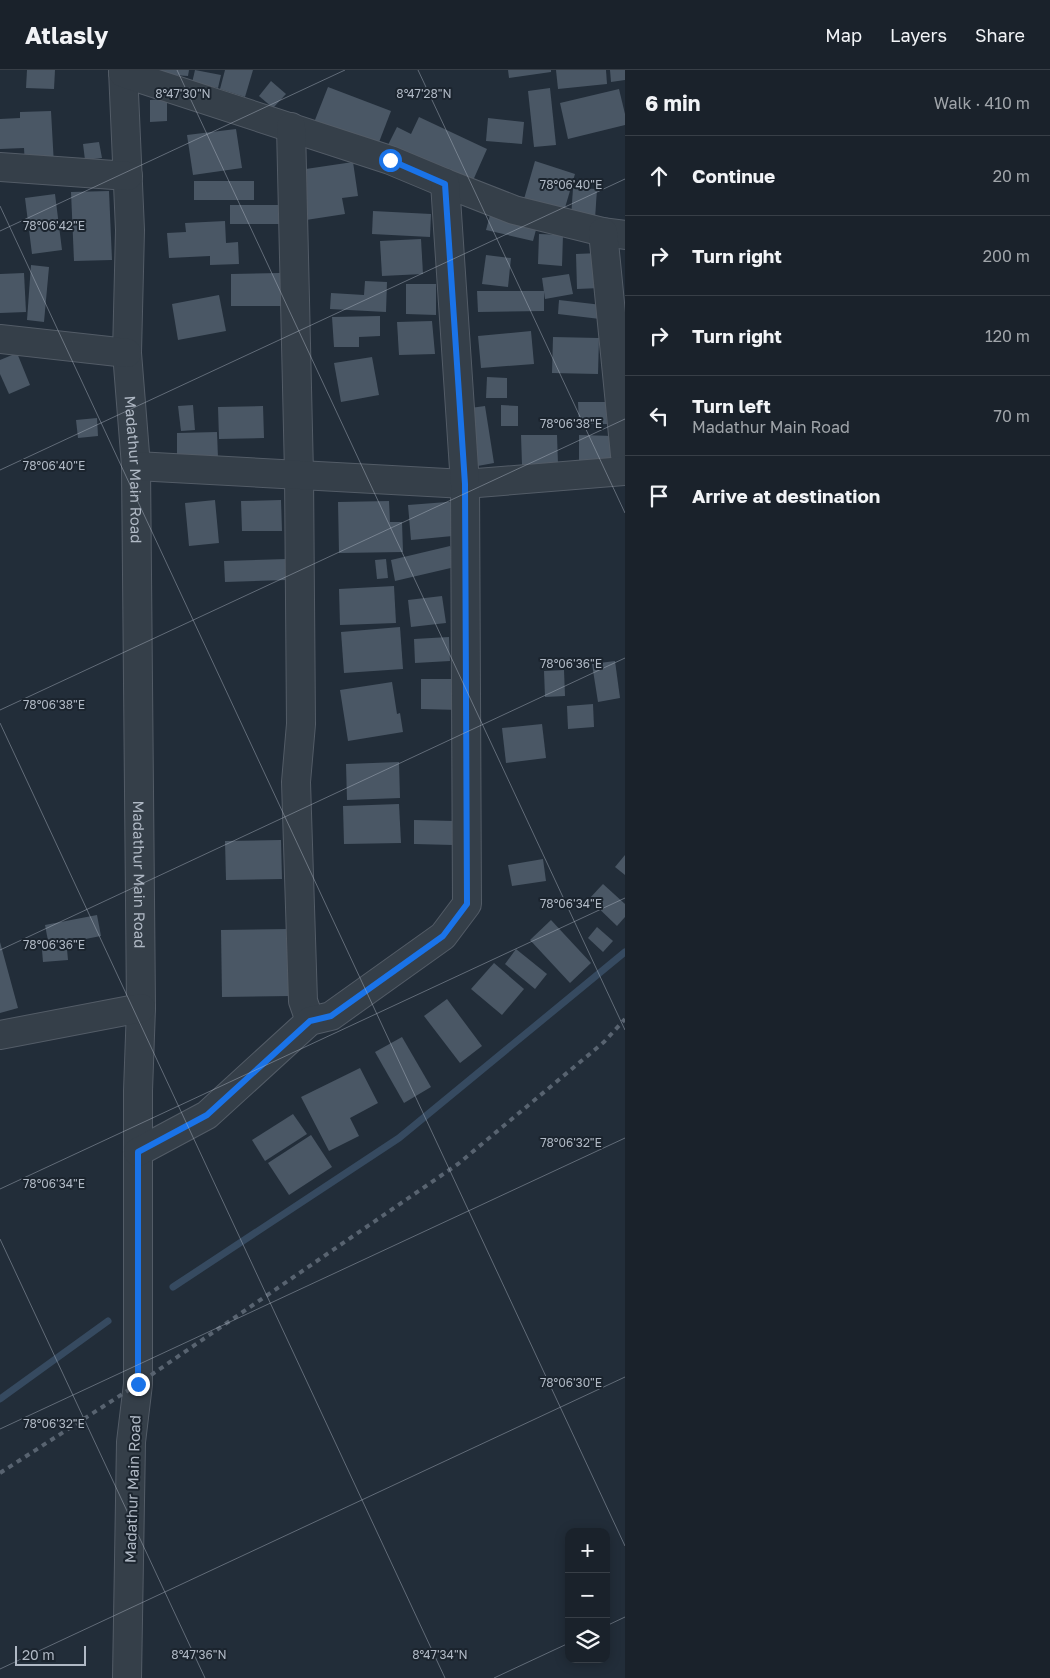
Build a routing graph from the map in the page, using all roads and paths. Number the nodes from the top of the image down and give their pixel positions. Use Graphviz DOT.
graph roads {
  1 [pos="123,72"];
  2 [pos="291,127"];
  3 [pos="0,168"];
  4 [pos="128,176"];
  5 [pos="445,184"];
  6 [pos="614,234"];
  7 [pos="0,339"];
  8 [pos="127,353"];
  9 [pos="625,455"];
  10 [pos="136,466"];
  11 [pos="625,471"];
  12 [pos="299,474"];
  13 [pos="465,484"];
  14 [pos="140,1008"];
  15 [pos="310,1021"];
  16 [pos="0,1035"];
  17 [pos="138,1152"];
  18 [pos="127,1678"];
  1 -- 2 [label="street"];
  1 -- 4 [label="street, Madathur Main Road"];
  2 -- 5 [label="street"];
  2 -- 12 [label="street"];
  3 -- 4 [label="street"];
  4 -- 8 [label="street, Madathur Main Road"];
  5 -- 6 [label="street"];
  5 -- 13 [label="street"];
  6 -- 9 [label="street"];
  7 -- 8 [label="street"];
  8 -- 10 [label="street, Madathur Main Road"];
  10 -- 12 [label="street"];
  10 -- 14 [label="street, Madathur Main Road"];
  11 -- 13 [label="street"];
  12 -- 13 [label="street"];
  12 -- 15 [label="street"];
  13 -- 15 [label="street"];
  14 -- 16 [label="street"];
  14 -- 17 [label="street, Madathur Main Road"];
  15 -- 17 [label="street"];
  17 -- 18 [label="street, Madathur Main Road"];
}
